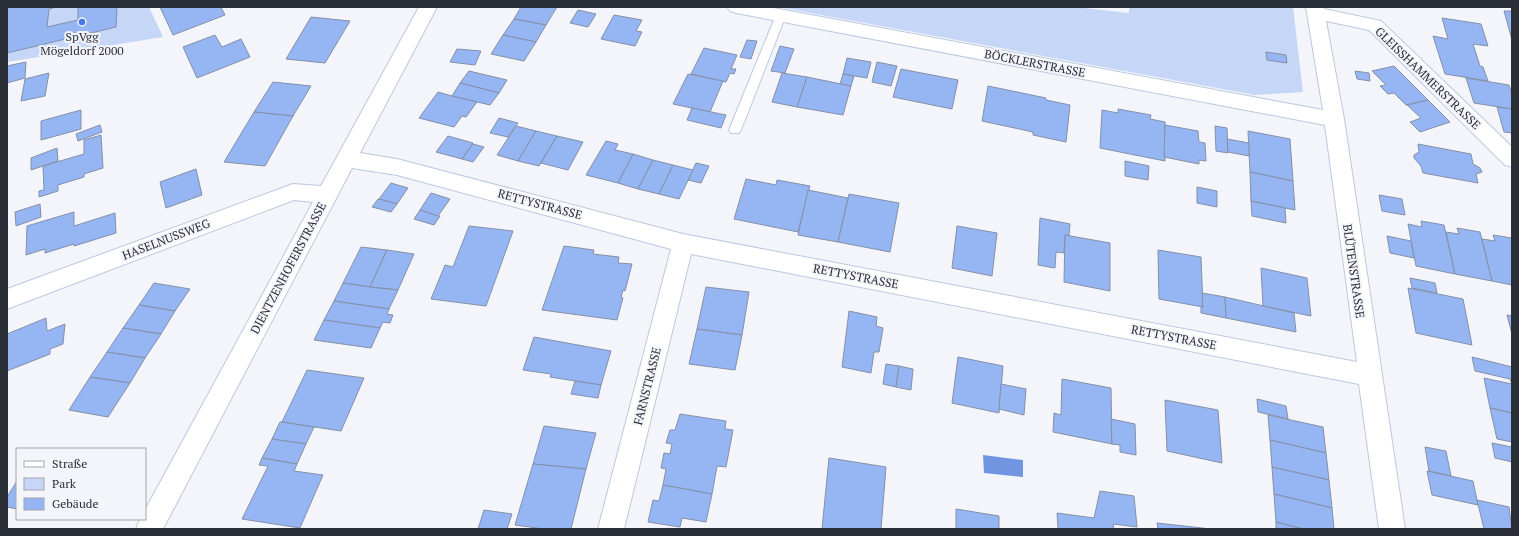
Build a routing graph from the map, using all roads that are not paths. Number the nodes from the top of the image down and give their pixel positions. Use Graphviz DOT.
graph roads {
  1 [pos="428,7"];
  2 [pos="736,7"];
  3 [pos="1316,10"];
  4 [pos="780,15"];
  5 [pos="1334,119"];
  6 [pos="735,130"];
  7 [pos="1512,159"];
  8 [pos="346,160"];
  9 [pos="327,195"];
  10 [pos="683,243"];
  11 [pos="7,299"];
  12 [pos="1370,375"];
  13 [pos="149,529"];
  14 [pos="611,529"];
  15 [pos="1392,529"];
  1 -- 8 [label="street, DIENTZENHOFERSTRASSE"];
  2 -- 4 [label="street, BÖCKLERSTRASSE"];
  3 -- 5 [label="street, BLÜTENSTRASSE"];
  3 -- 7 [label="street, GLEISSHAMMERSTRASSE"];
  4 -- 5 [label="street, BÖCKLERSTRASSE"];
  4 -- 6 [label="lane"];
  5 -- 12 [label="street, BLÜTENSTRASSE"];
  8 -- 9 [label="street, DIENTZENHOFERSTRASSE"];
  8 -- 10 [label="street, RETTYSTRASSE"];
  9 -- 11 [label="street, HASELNUSSWEG"];
  9 -- 13 [label="street, DIENTZENHOFERSTRASSE"];
  10 -- 12 [label="street, RETTYSTRASSE"];
  10 -- 14 [label="street, FARNSTRASSE"];
  12 -- 15 [label="street, BLÜTENSTRASSE"];
}
